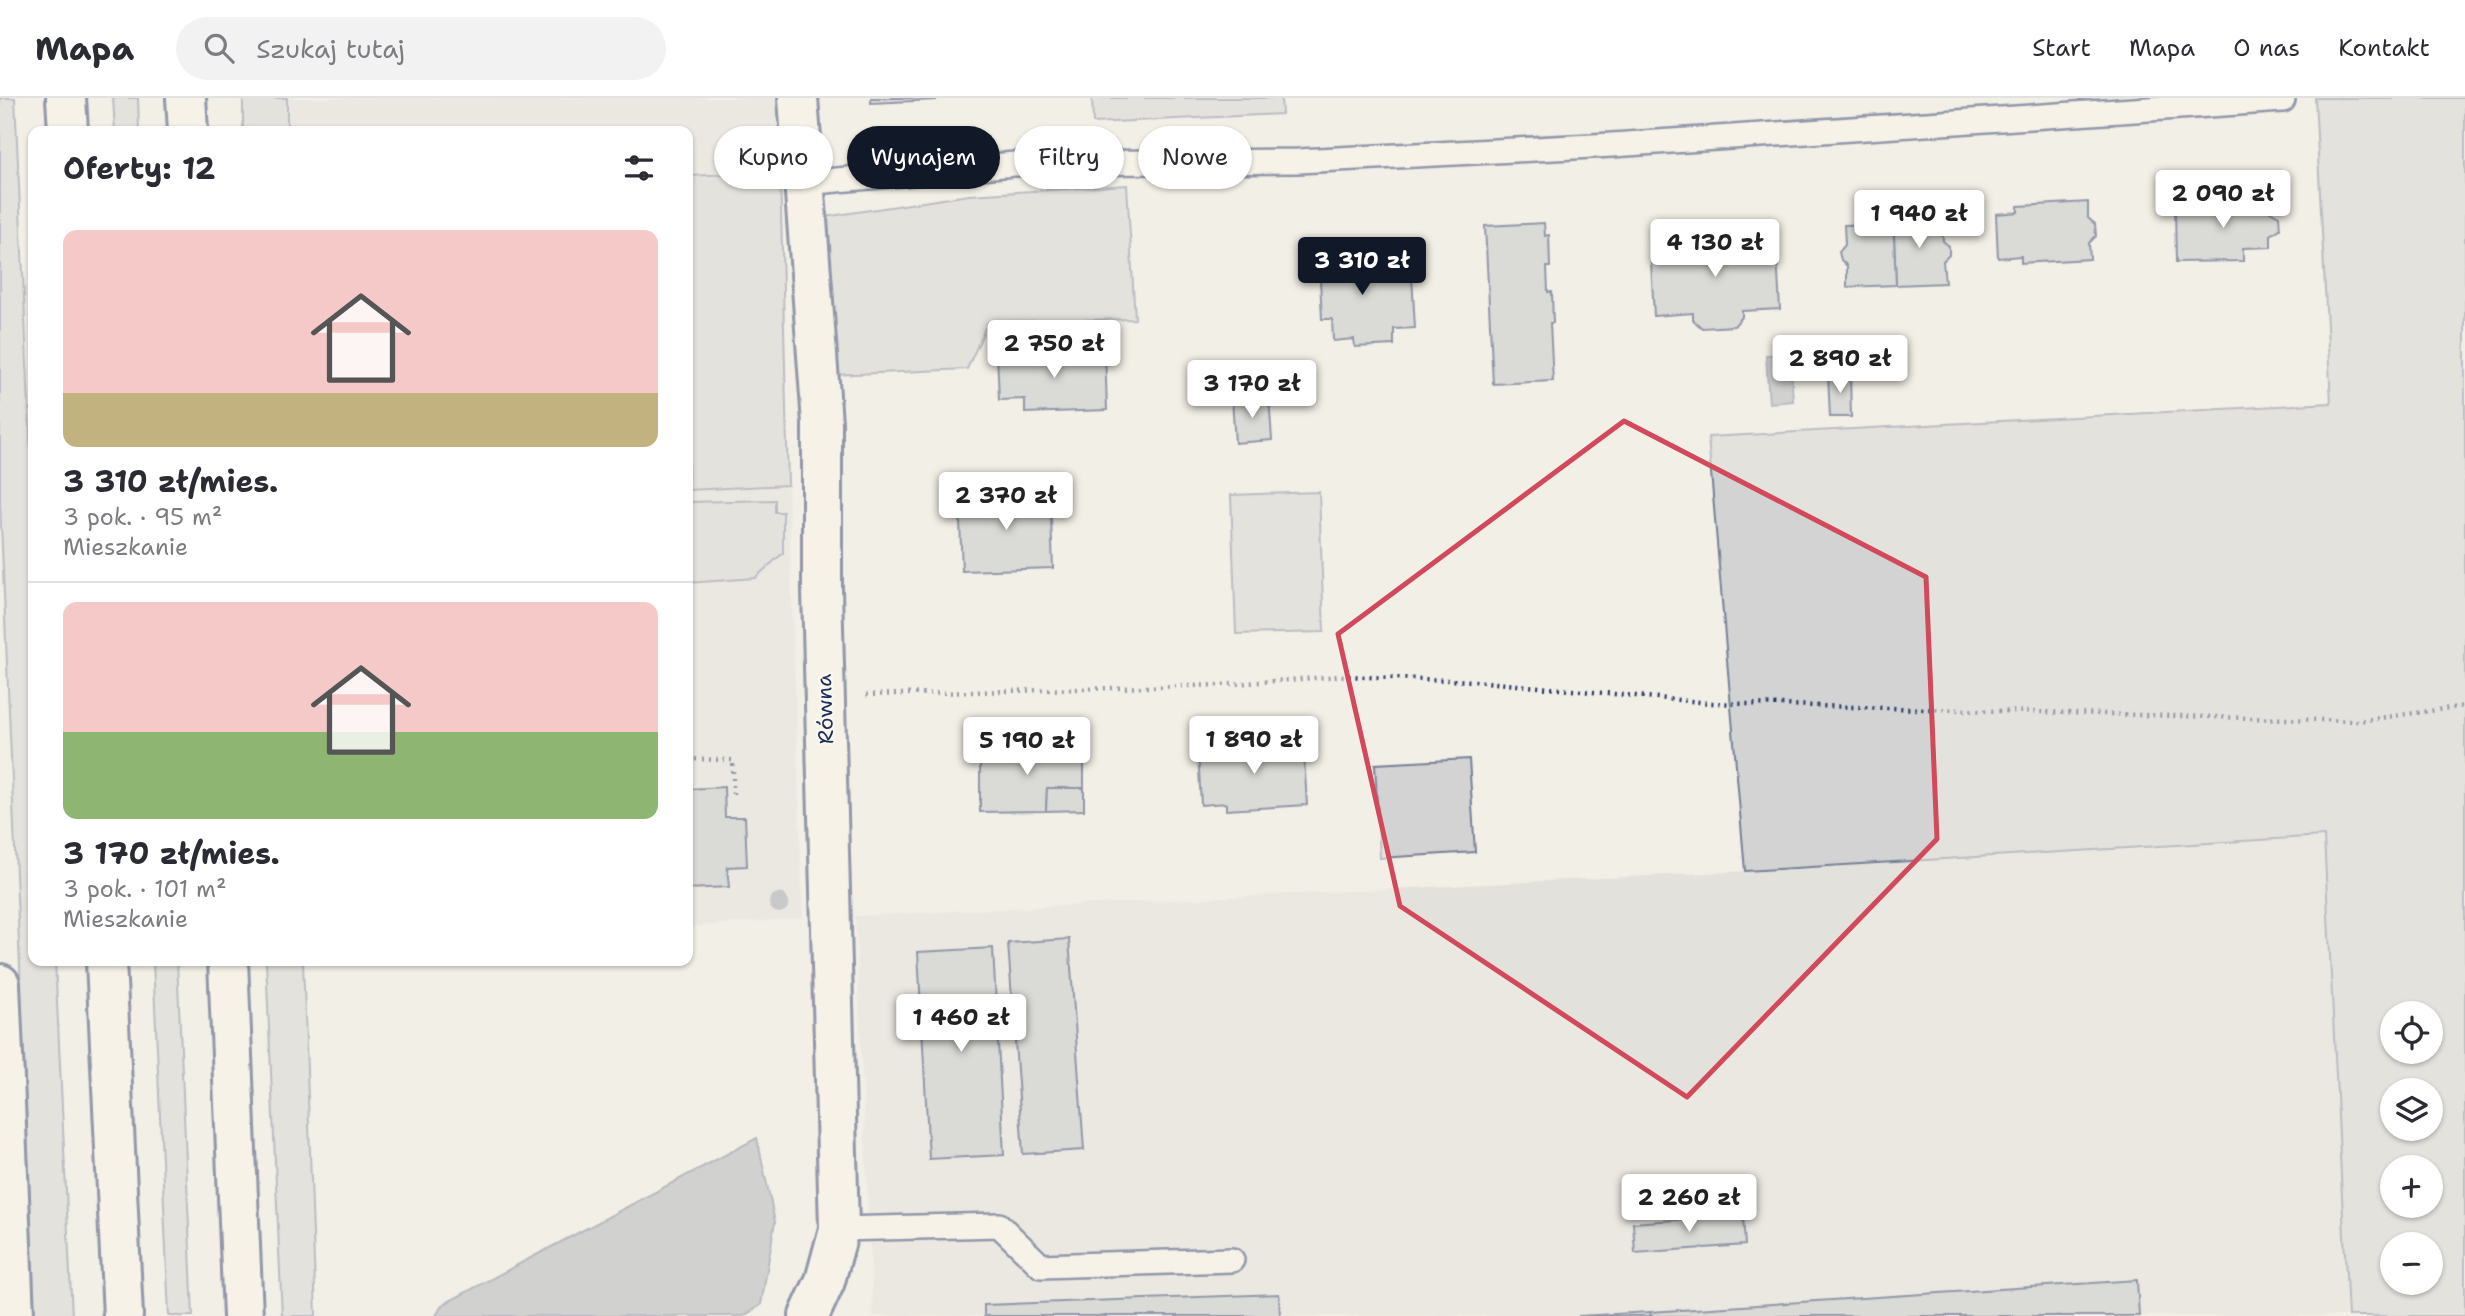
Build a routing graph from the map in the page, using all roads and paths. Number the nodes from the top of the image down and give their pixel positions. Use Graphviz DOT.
graph roads {
  1 [pos="66,98"];
  2 [pos="186,98"];
  3 [pos="798,98"];
  4 [pos="2283,100"];
  5 [pos="68,126"];
  6 [pos="188,126"];
  7 [pos="800,126"];
  8 [pos="833,180"];
  9 [pos="804,189"];
  10 [pos="855,695"];
  11 [pos="2465,706"];
  12 [pos="693,759"];
  13 [pos="733,798"];
  14 [pos="106,966"];
  15 [pos="228,966"];
  16 [pos="0,984"];
  17 [pos="839,1229"];
  18 [pos="1232,1260"];
  19 [pos="14,1316"];
  20 [pos="123,1316"];
  21 [pos="243,1316"];
  22 [pos="809,1316"];
  1 -- 5 [label="main road"];
  2 -- 6 [label="main road"];
  3 -- 7 [label="main road, Równa"];
  4 -- 8 [label="lane"];
  9 -- 17 [label="main road, Równa"];
  10 -- 11 [label="path"];
  12 -- 13 [label="path"];
  14 -- 20 [label="main road"];
  15 -- 21 [label="main road"];
  16 -- 19 [label="main road"];
  17 -- 18 [label="lane"];
  17 -- 22 [label="main road, Równa"];
}
